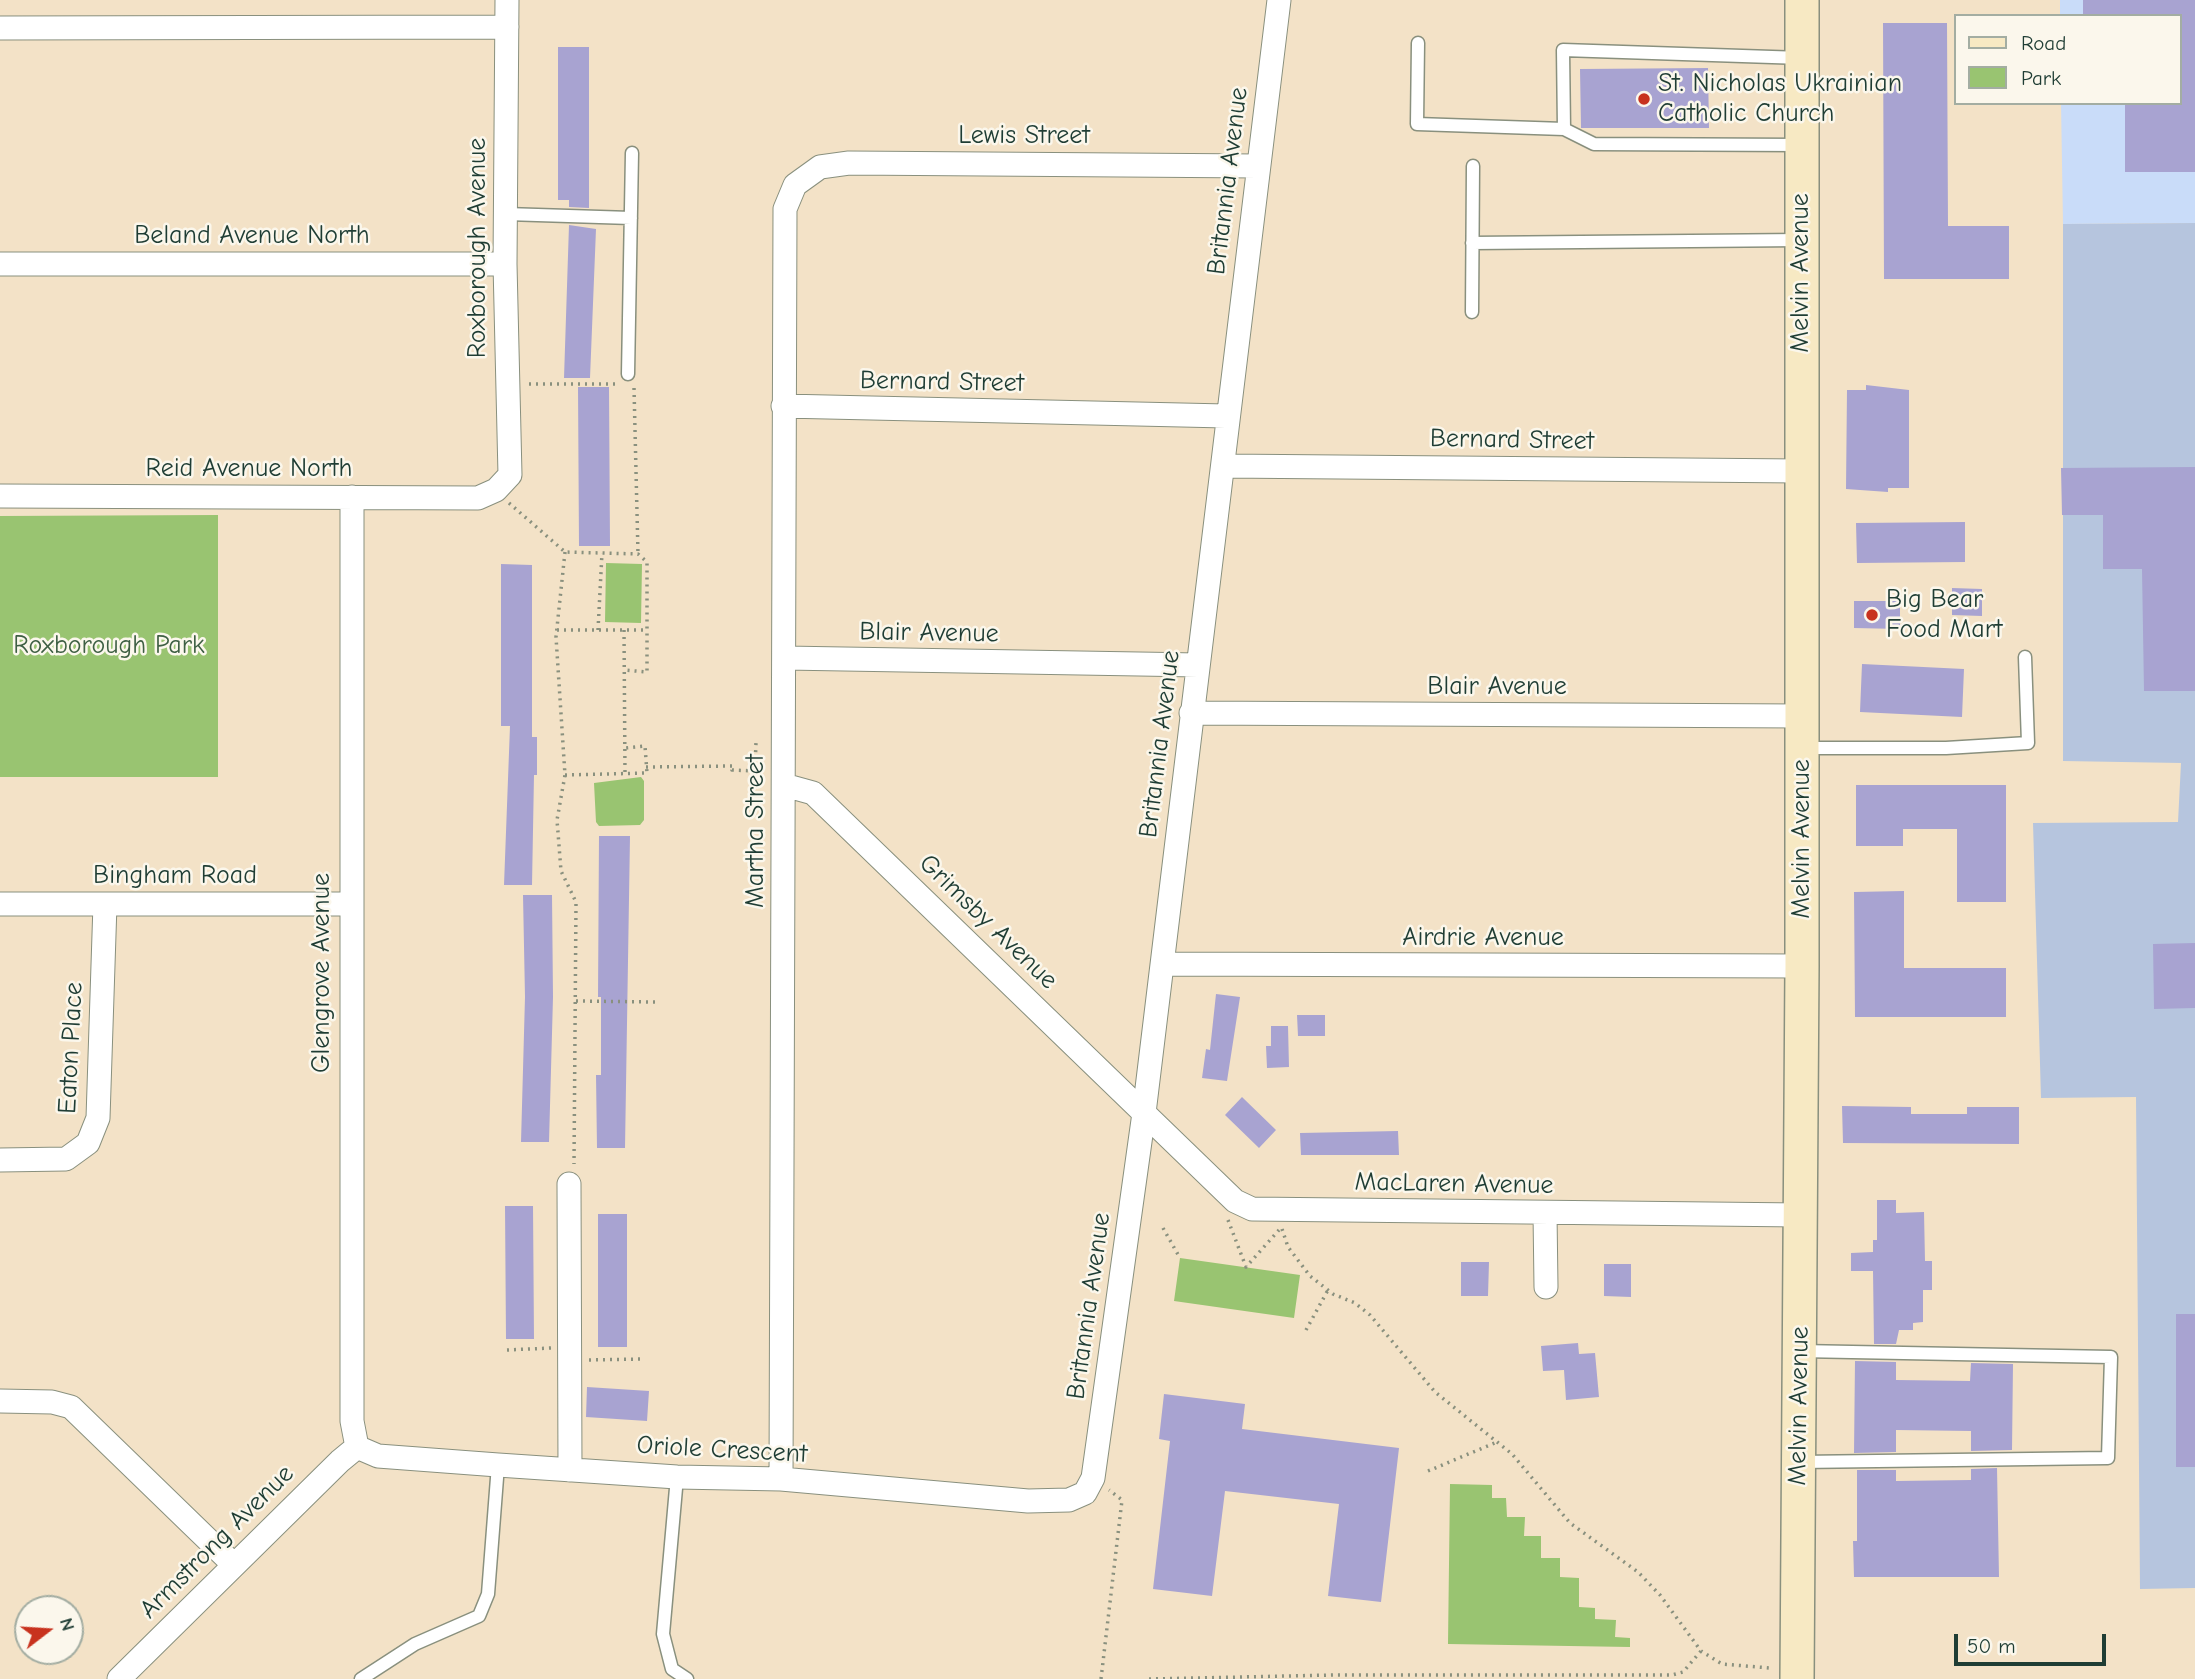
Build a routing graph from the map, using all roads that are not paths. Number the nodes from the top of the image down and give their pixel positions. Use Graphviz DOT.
graph roads {
  1 [pos="507,0"];
  2 [pos="1279,0"];
  3 [pos="1802,0"];
  4 [pos="507,27"];
  5 [pos="0,28"];
  6 [pos="1418,43"];
  7 [pos="1802,58"];
  8 [pos="1564,129"];
  9 [pos="1801,145"];
  10 [pos="632,153"];
  11 [pos="1258,166"];
  12 [pos="1473,166"];
  13 [pos="795,185"];
  14 [pos="506,214"];
  15 [pos="631,218"];
  16 [pos="1801,240"];
  17 [pos="1472,243"];
  18 [pos="0,264"];
  19 [pos="505,264"];
  20 [pos="1472,312"];
  21 [pos="628,380"];
  22 [pos="783,406"];
  23 [pos="1226,416"];
  24 [pos="1224,466"];
  25 [pos="1800,471"];
  26 [pos="496,490"];
  27 [pos="0,496"];
  28 [pos="352,498"];
  29 [pos="2025,657"];
  30 [pos="785,658"];
  31 [pos="1198,665"];
  32 [pos="1191,713"];
  33 [pos="1802,732"];
  34 [pos="785,785"];
  35 [pos="0,904"];
  36 [pos="106,904"];
  37 [pos="349,904"];
  38 [pos="1163,964"];
  39 [pos="1802,966"];
  40 [pos="1144,1113"];
  41 [pos="0,1160"];
  42 [pos="569,1184"];
  43 [pos="1545,1213"];
  44 [pos="1801,1215"];
  45 [pos="1546,1287"];
  46 [pos="1800,1351"];
  47 [pos="0,1401"];
  48 [pos="357,1447"];
  49 [pos="1799,1462"];
  50 [pos="498,1465"];
  51 [pos="570,1470"];
  52 [pos="677,1477"];
  53 [pos="780,1479"];
  54 [pos="1089,1485"];
  55 [pos="234,1565"];
  56 [pos="1797,1673"];
  57 [pos="119,1679"];
  58 [pos="361,1679"];
  59 [pos="687,1679"];
  1 -- 4 [label="street, Roxborough Avenue"];
  2 -- 11 [label="street, Britannia Avenue"];
  3 -- 7 [label="street, Melvin Avenue"];
  4 -- 5 [label="street"];
  4 -- 14 [label="street, Roxborough Avenue"];
  6 -- 8 [label="lane"];
  7 -- 8 [label="lane"];
  7 -- 9 [label="street, Melvin Avenue"];
  8 -- 9 [label="lane"];
  9 -- 16 [label="street, Melvin Avenue"];
  10 -- 15 [label="lane"];
  11 -- 13 [label="street, Lewis Street"];
  11 -- 23 [label="street, Britannia Avenue"];
  12 -- 17 [label="lane"];
  13 -- 22 [label="street, Martha Street"];
  14 -- 15 [label="lane"];
  14 -- 19 [label="street, Roxborough Avenue"];
  15 -- 21 [label="lane"];
  16 -- 17 [label="lane"];
  16 -- 25 [label="street, Melvin Avenue"];
  17 -- 20 [label="lane"];
  18 -- 19 [label="street, Beland Avenue North"];
  19 -- 26 [label="street, Roxborough Avenue"];
  22 -- 23 [label="street, Bernard Street"];
  22 -- 30 [label="street, Martha Street"];
  23 -- 24 [label="street, Britannia Avenue"];
  24 -- 25 [label="street, Bernard Street"];
  24 -- 31 [label="street, Britannia Avenue"];
  25 -- 33 [label="street, Melvin Avenue"];
  26 -- 28 [label="street, Reid Avenue North"];
  27 -- 28 [label="street, Reid Avenue North"];
  28 -- 37 [label="street, Glengrove Avenue"];
  29 -- 33 [label="lane"];
  30 -- 31 [label="street, Blair Avenue"];
  30 -- 34 [label="street, Martha Street"];
  31 -- 32 [label="street, Britannia Avenue"];
  32 -- 33 [label="street, Blair Avenue"];
  32 -- 38 [label="street, Britannia Avenue"];
  33 -- 39 [label="street, Melvin Avenue"];
  34 -- 40 [label="street, Grimsby Avenue"];
  34 -- 53 [label="street, Martha Street"];
  35 -- 36 [label="street, Bingham Road"];
  36 -- 37 [label="street, Bingham Road"];
  36 -- 41 [label="street, Eaton Place"];
  37 -- 48 [label="street, Glengrove Avenue"];
  38 -- 39 [label="street, Airdrie Avenue"];
  38 -- 40 [label="street, Britannia Avenue"];
  39 -- 44 [label="street, Melvin Avenue"];
  40 -- 43 [label="street, MacLaren Avenue"];
  40 -- 54 [label="street, Britannia Avenue"];
  42 -- 51 [label="street"];
  43 -- 44 [label="street, MacLaren Avenue"];
  43 -- 45 [label="street"];
  44 -- 46 [label="street, Melvin Avenue"];
  46 -- 49 [label="street, Melvin Avenue"];
  46 -- 49 [label="lane"];
  47 -- 55 [label="street"];
  48 -- 50 [label="street, Oriole Crescent"];
  48 -- 55 [label="street, Armstrong Avenue"];
  49 -- 56 [label="street, Melvin Avenue"];
  50 -- 51 [label="street, Oriole Crescent"];
  50 -- 58 [label="lane"];
  51 -- 52 [label="street, Oriole Crescent"];
  52 -- 53 [label="street, Oriole Crescent"];
  52 -- 59 [label="lane"];
  53 -- 54 [label="street, Oriole Crescent"];
  55 -- 57 [label="street, Armstrong Avenue"];
}
